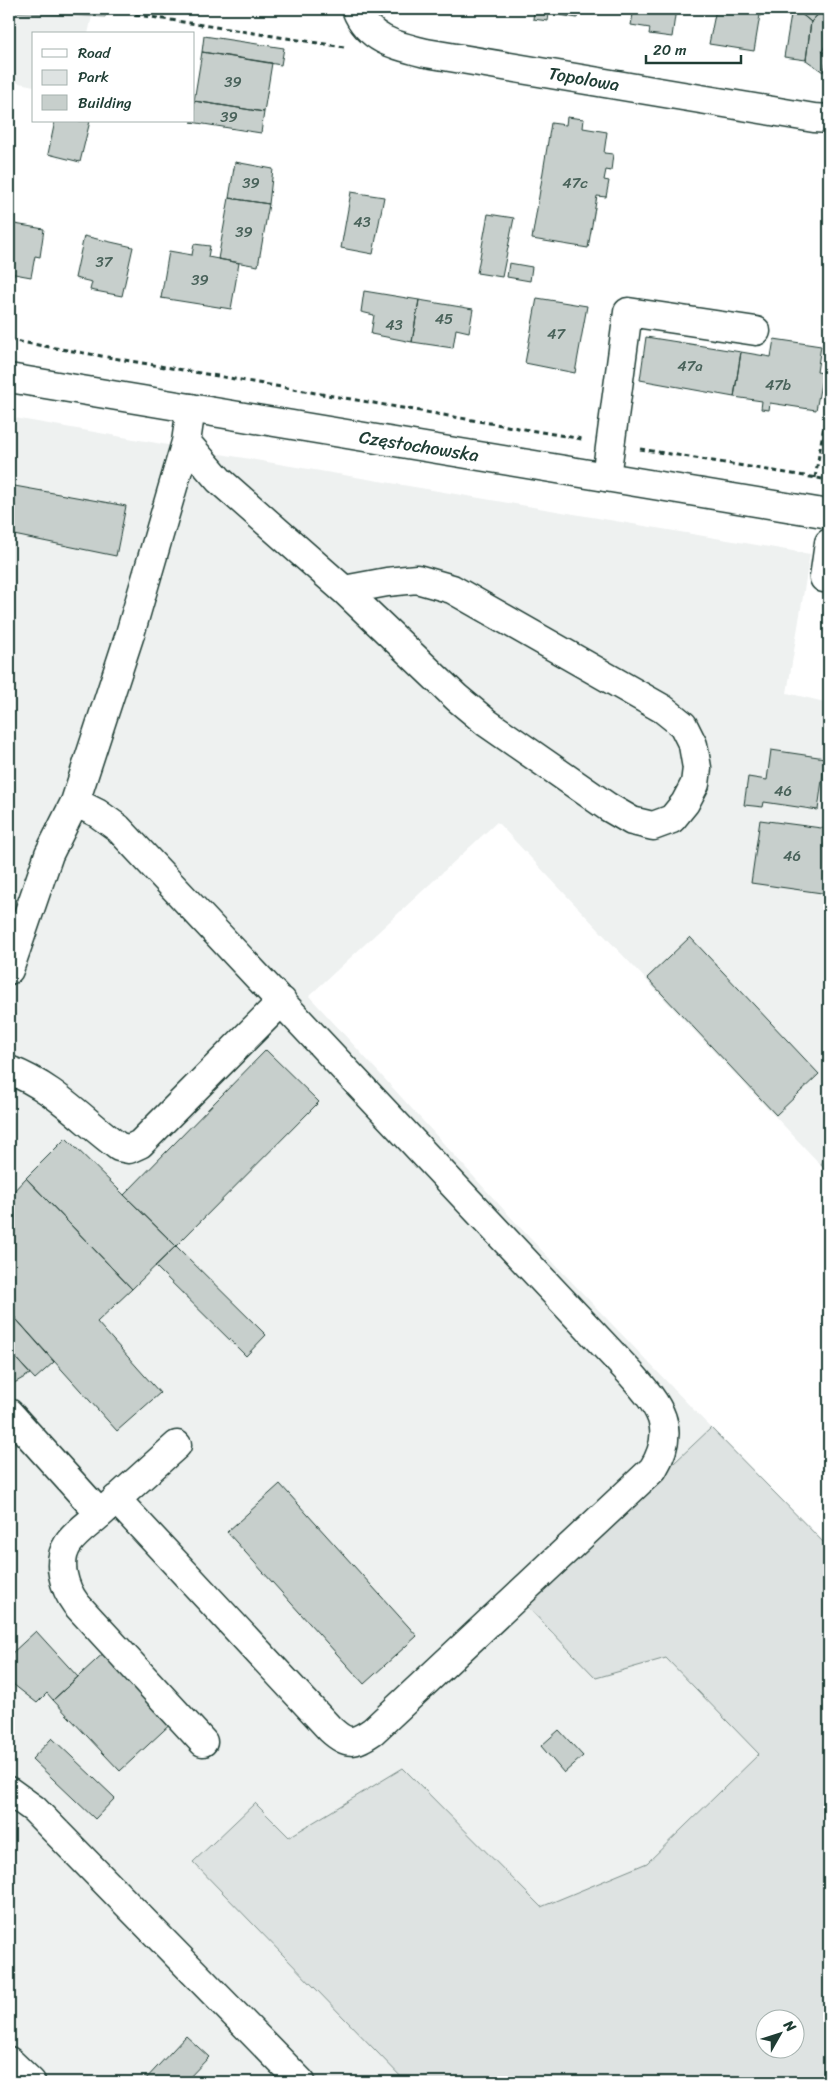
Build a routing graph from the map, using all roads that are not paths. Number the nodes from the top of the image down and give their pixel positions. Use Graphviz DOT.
graph roads {
  1 [pos="356,9"];
  2 [pos="829,119"];
  3 [pos="756,331"];
  4 [pos="9,378"];
  5 [pos="191,408"];
  6 [pos="186,442"];
  7 [pos="606,477"];
  8 [pos="829,514"];
  9 [pos="829,543"];
  10 [pos="829,578"];
  11 [pos="344,590"];
  12 [pos="75,802"];
  13 [pos="9,970"];
  14 [pos="282,1001"];
  15 [pos="9,1070"];
  16 [pos="9,1413"];
  17 [pos="176,1445"];
  18 [pos="108,1507"];
  19 [pos="203,1742"];
  20 [pos="9,1791"];
  21 [pos="9,2061"];
  22 [pos="31,2082"];
  23 [pos="301,2082"];
  1 -- 2 [label="main road, Topolowa"];
  3 -- 7 [label="main road"];
  4 -- 5 [label="main road, Częstochowska"];
  5 -- 6 [label="main road"];
  5 -- 7 [label="main road, Częstochowska"];
  6 -- 11 [label="main road"];
  6 -- 12 [label="main road"];
  7 -- 8 [label="main road, Częstochowska"];
  9 -- 10 [label="main road"];
  11 -- 11 [label="main road"];
  12 -- 13 [label="main road"];
  12 -- 14 [label="main road"];
  14 -- 15 [label="main road"];
  14 -- 18 [label="main road"];
  16 -- 18 [label="main road"];
  17 -- 18 [label="main road"];
  18 -- 19 [label="main road"];
  20 -- 23 [label="main road"];
  21 -- 22 [label="main road"];
}
